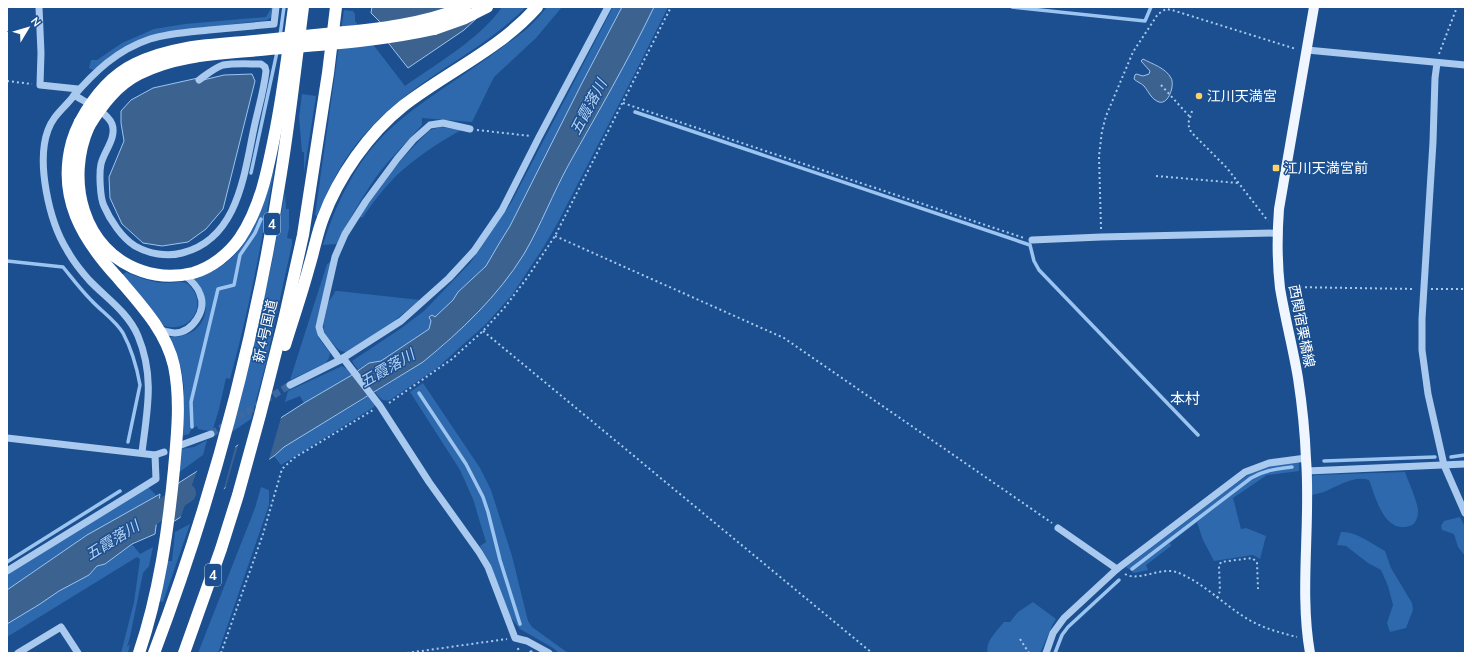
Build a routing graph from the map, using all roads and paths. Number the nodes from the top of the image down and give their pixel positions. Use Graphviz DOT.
graph roads {
  1 [pos="39,7"];
  2 [pos="276,7"];
  3 [pos="294,7"];
  4 [pos="303,7"];
  5 [pos="336,7"];
  6 [pos="465,7"];
  7 [pos="487,7"];
  8 [pos="537,7"];
  9 [pos="608,7"];
  10 [pos="671,7"];
  11 [pos="1314,7"];
  12 [pos="1457,7"];
  13 [pos="1307,50"];
  14 [pos="1437,63"];
  15 [pos="1465,65"];
  16 [pos="199,80"];
  17 [pos="7,81"];
  18 [pos="40,85"];
  19 [pos="1161,85"];
  20 [pos="76,92"];
  21 [pos="623,103"];
  22 [pos="1192,111"];
  23 [pos="1190,117"];
  24 [pos="84,124"];
  25 [pos="470,129"];
  26 [pos="539,137"];
  27 [pos="1156,176"];
  28 [pos="1238,183"];
  29 [pos="1277,233"];
  30 [pos="555,236"];
  31 [pos="1101,237"];
  32 [pos="1032,240"];
  33 [pos="184,275"];
  34 [pos="1280,287"];
  35 [pos="1424,289"];
  36 [pos="1465,289"];
  37 [pos="160,330"];
  38 [pos="483,331"];
  39 [pos="341,359"];
  40 [pos="290,384"];
  41 [pos="378,403"];
  42 [pos="260,415"];
  43 [pos="211,434"];
  44 [pos="7,438"];
  45 [pos="181,445"];
  46 [pos="142,452"];
  47 [pos="164,452"];
  48 [pos="155,455"];
  49 [pos="1306,458"];
  50 [pos="1465,464"];
  51 [pos="1444,465"];
  52 [pos="1307,471"];
  53 [pos="1465,513"];
  54 [pos="1058,528"];
  55 [pos="1117,569"];
  56 [pos="7,571"];
  57 [pos="1258,589"];
  58 [pos="1217,598"];
  59 [pos="515,638"];
  60 [pos="1020,638"];
  61 [pos="1308,640"];
  62 [pos="18,653"];
  63 [pos="78,653"];
  64 [pos="139,653"];
  65 [pos="154,653"];
  66 [pos="184,653"];
  67 [pos="221,653"];
  68 [pos="407,653"];
  69 [pos="549,653"];
  70 [pos="872,653"];
  71 [pos="1028,653"];
  72 [pos="1046,653"];
  73 [pos="1310,653"];
  1 -- 18 [label="street"];
  2 -- 20 [label="street"];
  3 -- 33 [label="highway"];
  4 -- 65 [label="highway, 新4号国道 / 4"];
  5 -- 42 [label="highway, 新4号国道 / 4"];
  6 -- 24 [label="highway, bridge"];
  7 -- 24 [label="highway, bridge"];
  8 -- 42 [label="highway"];
  9 -- 26 [label="street"];
  10 -- 21 [label="path"];
  11 -- 13 [label="main road, 西関宿栗橋線"];
  12 -- 14 [label="path"];
  13 -- 14 [label="street"];
  13 -- 29 [label="main road, 西関宿栗橋線"];
  13 -- 31 [label="path"];
  14 -- 15 [label="street"];
  14 -- 35 [label="street"];
  16 -- 20 [label="street"];
  17 -- 18 [label="path"];
  18 -- 20 [label="street"];
  19 -- 23 [label="path"];
  20 -- 46 [label="street"];
  21 -- 30 [label="path"];
  21 -- 32 [label="path"];
  22 -- 23 [label="path"];
  23 -- 28 [label="path"];
  24 -- 33 [label="highway"];
  24 -- 37 [label="highway"];
  25 -- 26 [label="path"];
  25 -- 39 [label="street"];
  26 -- 39 [label="street"];
  27 -- 28 [label="path"];
  28 -- 29 [label="path"];
  29 -- 31 [label="street"];
  29 -- 34 [label="main road, 西関宿栗橋線"];
  30 -- 38 [label="path"];
  30 -- 54 [label="path"];
  31 -- 32 [label="street"];
  33 -- 37 [label="street"];
  34 -- 35 [label="path"];
  34 -- 49 [label="main road, 西関宿栗橋線"];
  35 -- 36 [label="path"];
  35 -- 51 [label="street"];
  37 -- 64 [label="highway"];
  38 -- 41 [label="path"];
  38 -- 70 [label="path"];
  39 -- 40 [label="street"];
  39 -- 41 [label="street"];
  41 -- 59 [label="street"];
  41 -- 67 [label="path"];
  42 -- 66 [label="highway, 新4号国道 / 4"];
  43 -- 45 [label="street"];
  44 -- 46 [label="street"];
  46 -- 48 [label="street"];
  47 -- 48 [label="street"];
  48 -- 56 [label="street"];
  49 -- 52 [label="main road, 西関宿栗橋線"];
  49 -- 55 [label="street"];
  50 -- 51 [label="street"];
  51 -- 52 [label="street"];
  51 -- 53 [label="street"];
  52 -- 61 [label="main road, 西関宿栗橋線"];
  54 -- 55 [label="street"];
  55 -- 58 [label="path"];
  55 -- 72 [label="street"];
  57 -- 58 [label="path"];
  58 -- 61 [label="path"];
  59 -- 68 [label="path"];
  59 -- 69 [label="street"];
  60 -- 71 [label="path"];
  61 -- 73 [label="main road, 西関宿栗橋線"];
  62 -- 63 [label="street"];
}
